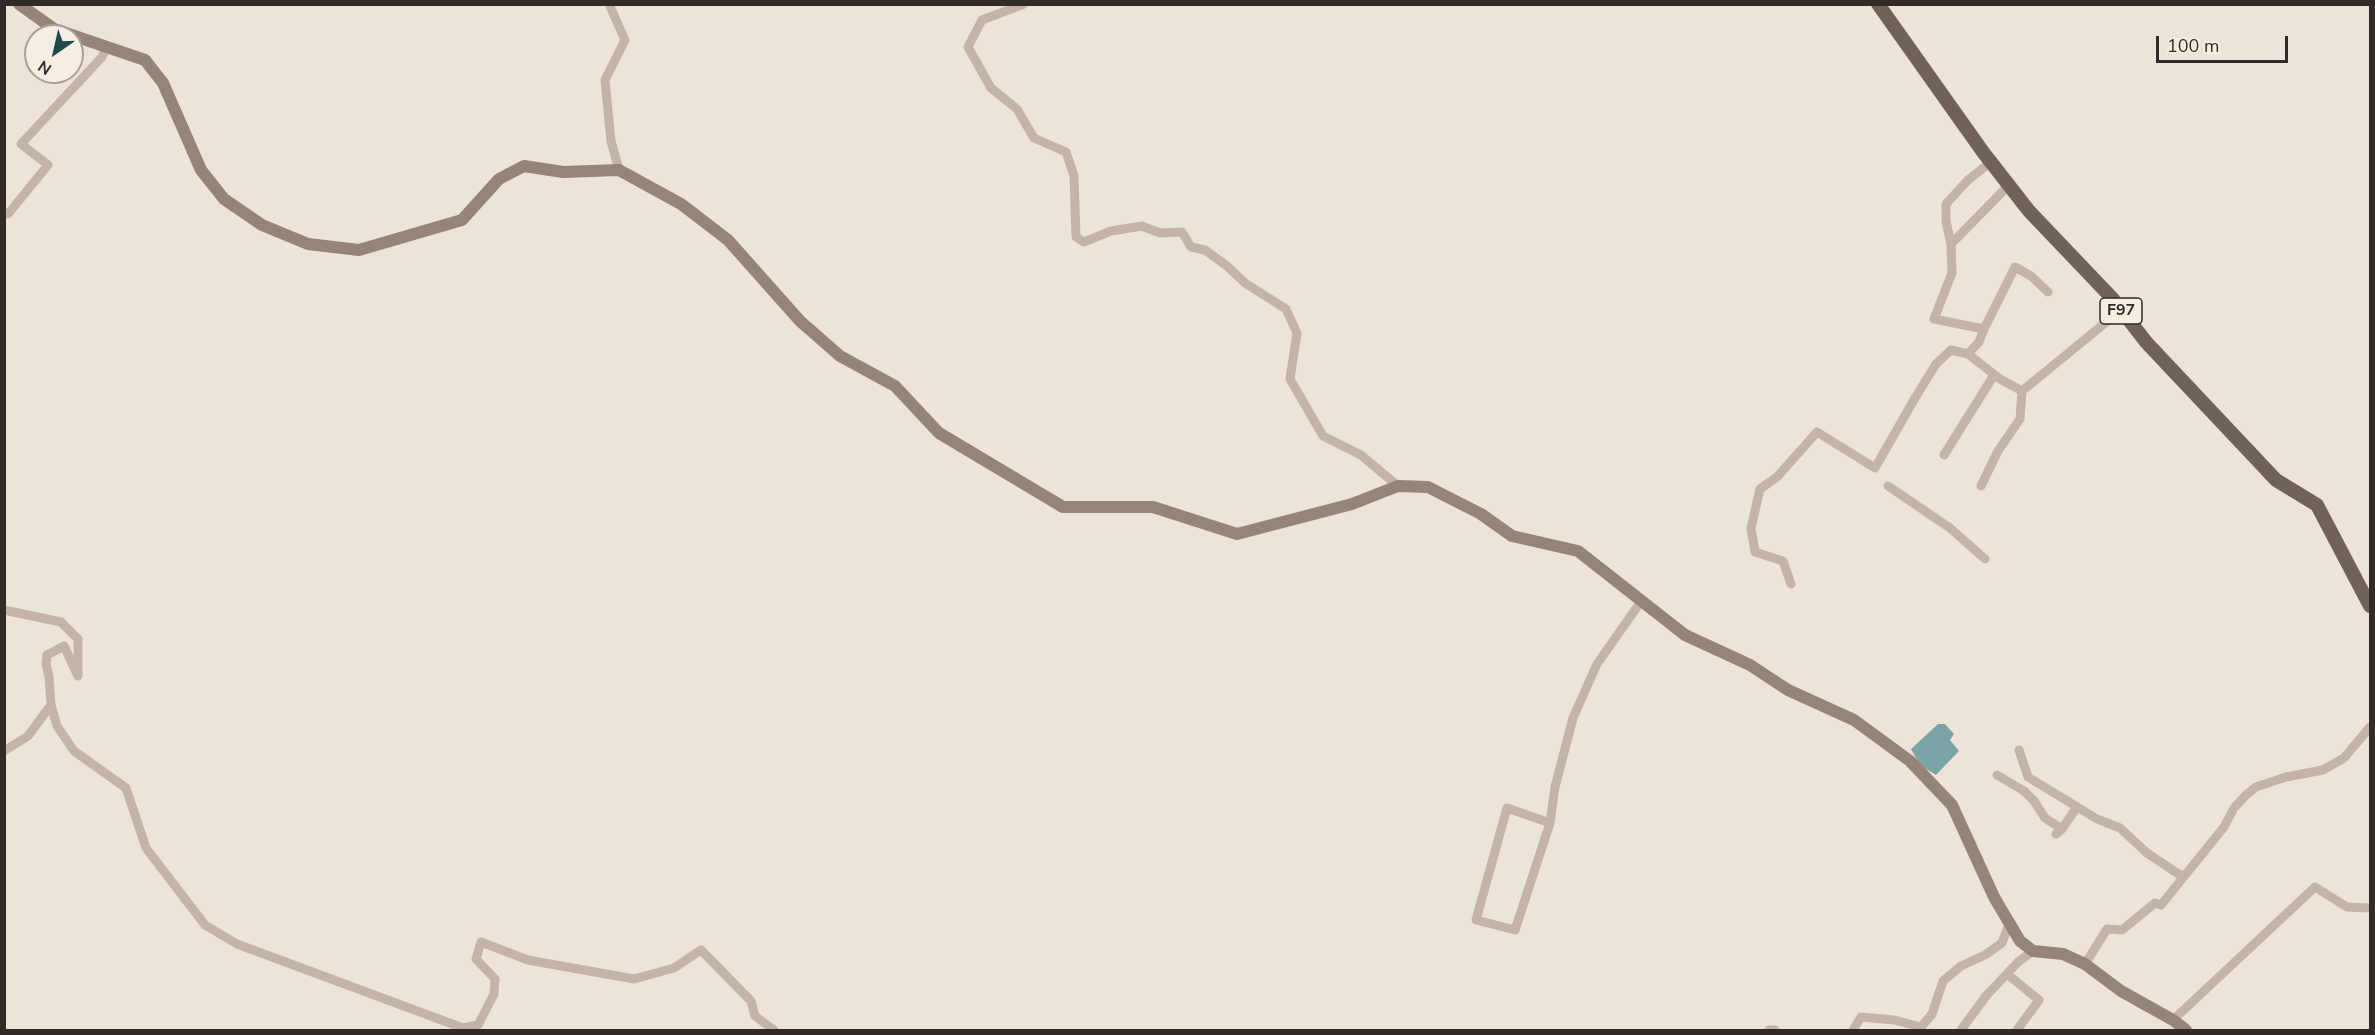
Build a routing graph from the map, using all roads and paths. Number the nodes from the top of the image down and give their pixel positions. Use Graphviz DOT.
graph roads {
  1 [pos="19,4"];
  2 [pos="609,4"];
  3 [pos="1024,4"];
  4 [pos="1878,4"];
  5 [pos="107,47"];
  6 [pos="1990,162"];
  7 [pos="620,171"];
  8 [pos="2009,185"];
  9 [pos="4,212"];
  10 [pos="1951,244"];
  11 [pos="2048,292"];
  12 [pos="2121,310"];
  13 [pos="1984,329"];
  14 [pos="1968,354"];
  15 [pos="1994,375"];
  16 [pos="2022,391"];
  17 [pos="1944,455"];
  18 [pos="1398,486"];
  19 [pos="1888,486"];
  20 [pos="1981,486"];
  21 [pos="1985,559"];
  22 [pos="1791,584"];
  23 [pos="1642,600"];
  24 [pos="2370,606"];
  25 [pos="4,610"];
  26 [pos="51,705"];
  27 [pos="2370,727"];
  28 [pos="2019,750"];
  29 [pos="4,751"];
  30 [pos="1997,775"];
  31 [pos="2077,807"];
  32 [pos="1550,823"];
  33 [pos="2183,877"];
  34 [pos="2370,908"];
  35 [pos="2009,924"];
  36 [pos="2033,951"];
  37 [pos="2085,964"];
  38 [pos="2007,974"];
  39 [pos="2173,1020"];
  40 [pos="1924,1029"];
  41 [pos="774,1030"];
  42 [pos="1769,1030"];
  43 [pos="1775,1030"];
  44 [pos="1853,1030"];
  45 [pos="1961,1030"];
  46 [pos="2016,1030"];
  47 [pos="2186,1030"];
  1 -- 5 [label="main road"];
  2 -- 7 [label="street"];
  3 -- 18 [label="street"];
  4 -- 6 [label="main road, F97"];
  5 -- 7 [label="main road"];
  5 -- 9 [label="street"];
  6 -- 8 [label="main road, F97"];
  6 -- 10 [label="street"];
  7 -- 18 [label="main road"];
  8 -- 10 [label="street"];
  8 -- 12 [label="main road, F97"];
  10 -- 13 [label="street"];
  11 -- 13 [label="street"];
  12 -- 16 [label="street"];
  12 -- 24 [label="main road, F97"];
  13 -- 14 [label="street"];
  14 -- 15 [label="street"];
  14 -- 22 [label="street"];
  15 -- 16 [label="street"];
  15 -- 17 [label="street"];
  16 -- 20 [label="street"];
  18 -- 23 [label="main road"];
  19 -- 21 [label="street"];
  23 -- 32 [label="street"];
  23 -- 35 [label="main road"];
  25 -- 26 [label="street"];
  26 -- 29 [label="street"];
  26 -- 41 [label="street"];
  27 -- 33 [label="street"];
  28 -- 31 [label="street"];
  30 -- 31 [label="street"];
  31 -- 33 [label="street"];
  32 -- 32 [label="street"];
  33 -- 37 [label="street"];
  34 -- 39 [label="street"];
  35 -- 36 [label="main road"];
  35 -- 40 [label="street"];
  36 -- 37 [label="main road"];
  36 -- 38 [label="street"];
  37 -- 39 [label="main road"];
  38 -- 45 [label="street"];
  38 -- 46 [label="street"];
  39 -- 47 [label="main road"];
  40 -- 44 [label="street"];
  42 -- 43 [label="street"];
}
